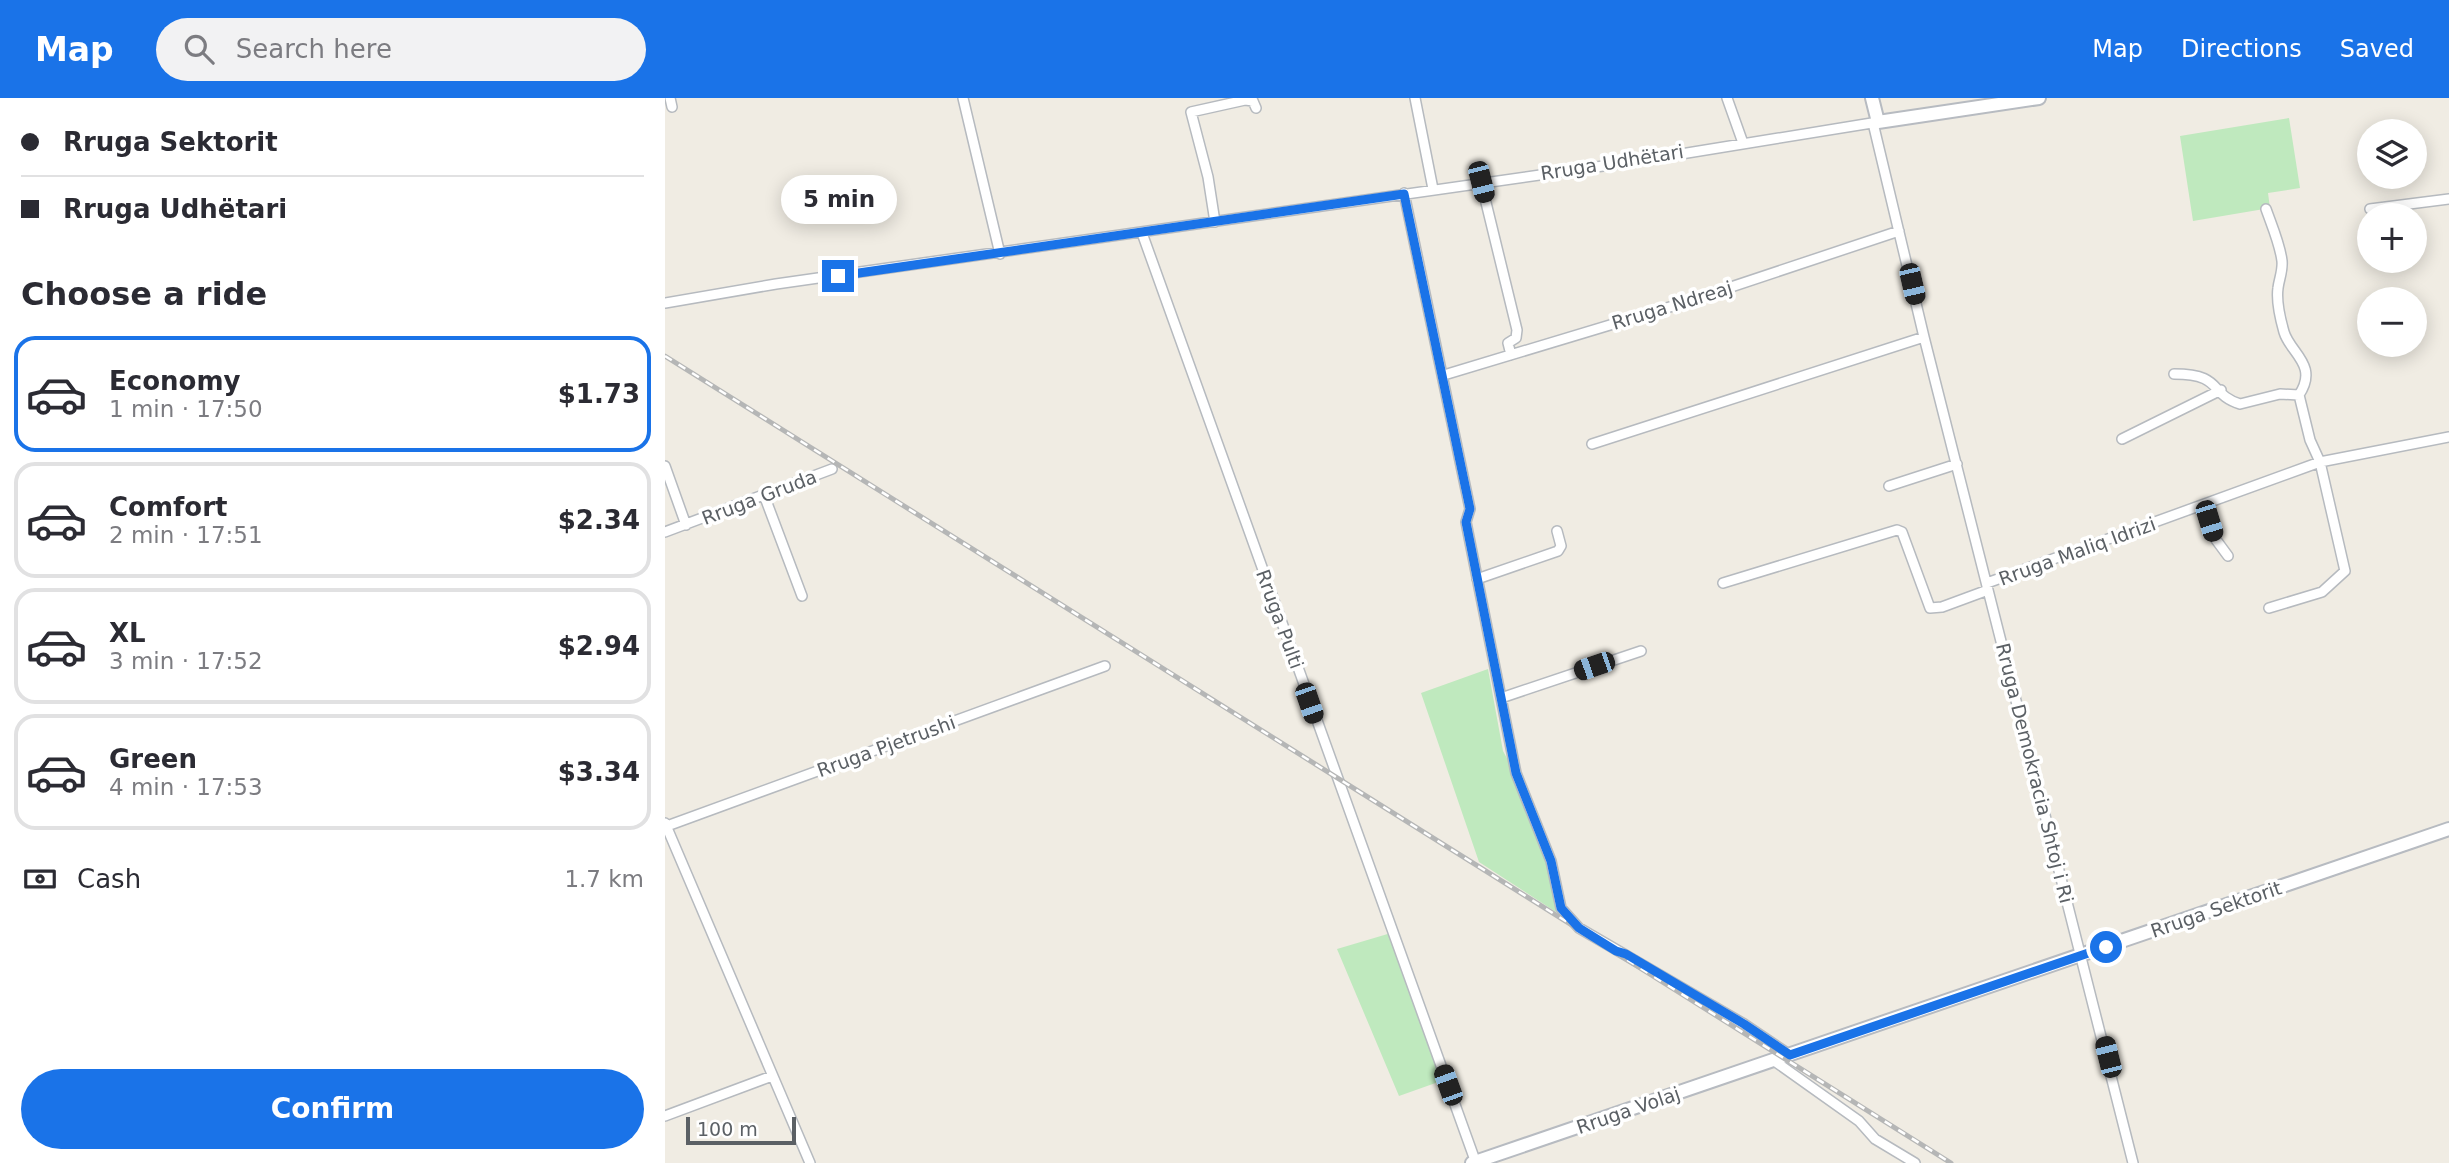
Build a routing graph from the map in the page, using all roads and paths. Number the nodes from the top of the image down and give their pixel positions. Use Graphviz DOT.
graph roads {
  1 [pos="963,98"];
  2 [pos="1415,98"];
  3 [pos="1727,98"];
  4 [pos="1872,98"];
  5 [pos="2039,98"];
  6 [pos="1256,108"];
  7 [pos="1876,122"];
  8 [pos="1743,143"];
  9 [pos="1481,182"];
  10 [pos="1433,189"];
  11 [pos="1404,194"];
  12 [pos="2449,198"];
  13 [pos="2413,203"];
  14 [pos="2266,209"];
  15 [pos="1215,222"];
  16 [pos="1899,231"];
  17 [pos="1142,233"];
  18 [pos="1000,254"];
  19 [pos="665,303"];
  20 [pos="1924,337"];
  21 [pos="1511,355"];
  22 [pos="2174,374"];
  23 [pos="1444,375"];
  24 [pos="2221,390"];
  25 [pos="2299,395"];
  26 [pos="2449,438"];
  27 [pos="2122,439"];
  28 [pos="1592,444"];
  29 [pos="2320,462"];
  30 [pos="1957,464"];
  31 [pos="665,466"];
  32 [pos="832,469"];
  33 [pos="1889,486"];
  34 [pos="765,495"];
  35 [pos="2204,505"];
  36 [pos="686,525"];
  37 [pos="1557,531"];
  38 [pos="665,532"];
  39 [pos="2228,556"];
  40 [pos="1477,579"];
  41 [pos="1723,583"];
  42 [pos="1987,587"];
  43 [pos="802,596"];
  44 [pos="2269,608"];
  45 [pos="1641,650"];
  46 [pos="1105,666"];
  47 [pos="1501,698"];
  48 [pos="666,824"];
  49 [pos="2449,829"];
  50 [pos="2081,955"];
  51 [pos="1782,1058"];
  52 [pos="772,1076"];
  53 [pos="665,1116"];
  54 [pos="810,1163"];
  55 [pos="1475,1163"];
  56 [pos="1915,1163"];
  57 [pos="2133,1163"];
  1 -- 18 [label="street"];
  2 -- 10 [label="street"];
  3 -- 8 [label="street"];
  4 -- 7 [label="street"];
  5 -- 7 [label="street"];
  6 -- 15 [label="street"];
  7 -- 8 [label="street, Rruga Udhëtari"];
  7 -- 16 [label="street, Rruga Demokracia Shtoj i Ri"];
  8 -- 9 [label="street, Rruga Udhëtari"];
  9 -- 10 [label="street, Rruga Udhëtari"];
  9 -- 21 [label="street"];
  10 -- 11 [label="street, Rruga Udhëtari"];
  11 -- 15 [label="street, Rruga Udhëtari"];
  11 -- 23 [label="street"];
  12 -- 13 [label="street"];
  14 -- 25 [label="street"];
  15 -- 17 [label="street, Rruga Udhëtari"];
  16 -- 20 [label="street, Rruga Demokracia Shtoj i Ri"];
  16 -- 21 [label="street, Rruga Ndreaj"];
  17 -- 18 [label="street, Rruga Udhëtari"];
  17 -- 55 [label="street, Rruga Pulti"];
  18 -- 19 [label="street, Rruga Udhëtari"];
  20 -- 28 [label="street"];
  20 -- 30 [label="street, Rruga Demokracia Shtoj i Ri"];
  21 -- 23 [label="street, Rruga Ndreaj"];
  22 -- 24 [label="street"];
  23 -- 40 [label="street"];
  24 -- 25 [label="street"];
  24 -- 27 [label="street"];
  25 -- 29 [label="street"];
  26 -- 29 [label="street, Rruga Maliq Idrizi"];
  29 -- 35 [label="street, Rruga Maliq Idrizi"];
  29 -- 44 [label="street"];
  30 -- 33 [label="street"];
  30 -- 42 [label="street, Rruga Demokracia Shtoj i Ri"];
  31 -- 36 [label="street, Rruga Gruda"];
  32 -- 34 [label="street, Rruga Gruda"];
  34 -- 36 [label="street, Rruga Gruda"];
  34 -- 43 [label="street"];
  35 -- 39 [label="street"];
  35 -- 42 [label="street, Rruga Maliq Idrizi"];
  36 -- 38 [label="street, Rruga Gruda"];
  37 -- 40 [label="street"];
  40 -- 47 [label="street"];
  41 -- 42 [label="street"];
  42 -- 50 [label="street, Rruga Demokracia Shtoj i Ri"];
  45 -- 47 [label="street"];
  46 -- 48 [label="street, Rruga Pjetrushi"];
  47 -- 51 [label="street"];
  48 -- 52 [label="street, Rruga Pjetrushi"];
  49 -- 50 [label="street, Rruga Sektorit"];
  50 -- 51 [label="street, Rruga Sektorit"];
  50 -- 57 [label="street, Rruga Demokracia Shtoj i Ri"];
  51 -- 55 [label="street, Rruga Volaj"];
  51 -- 56 [label="street"];
  52 -- 53 [label="street"];
  52 -- 54 [label="street, Rruga Pjetrushi"];
}
